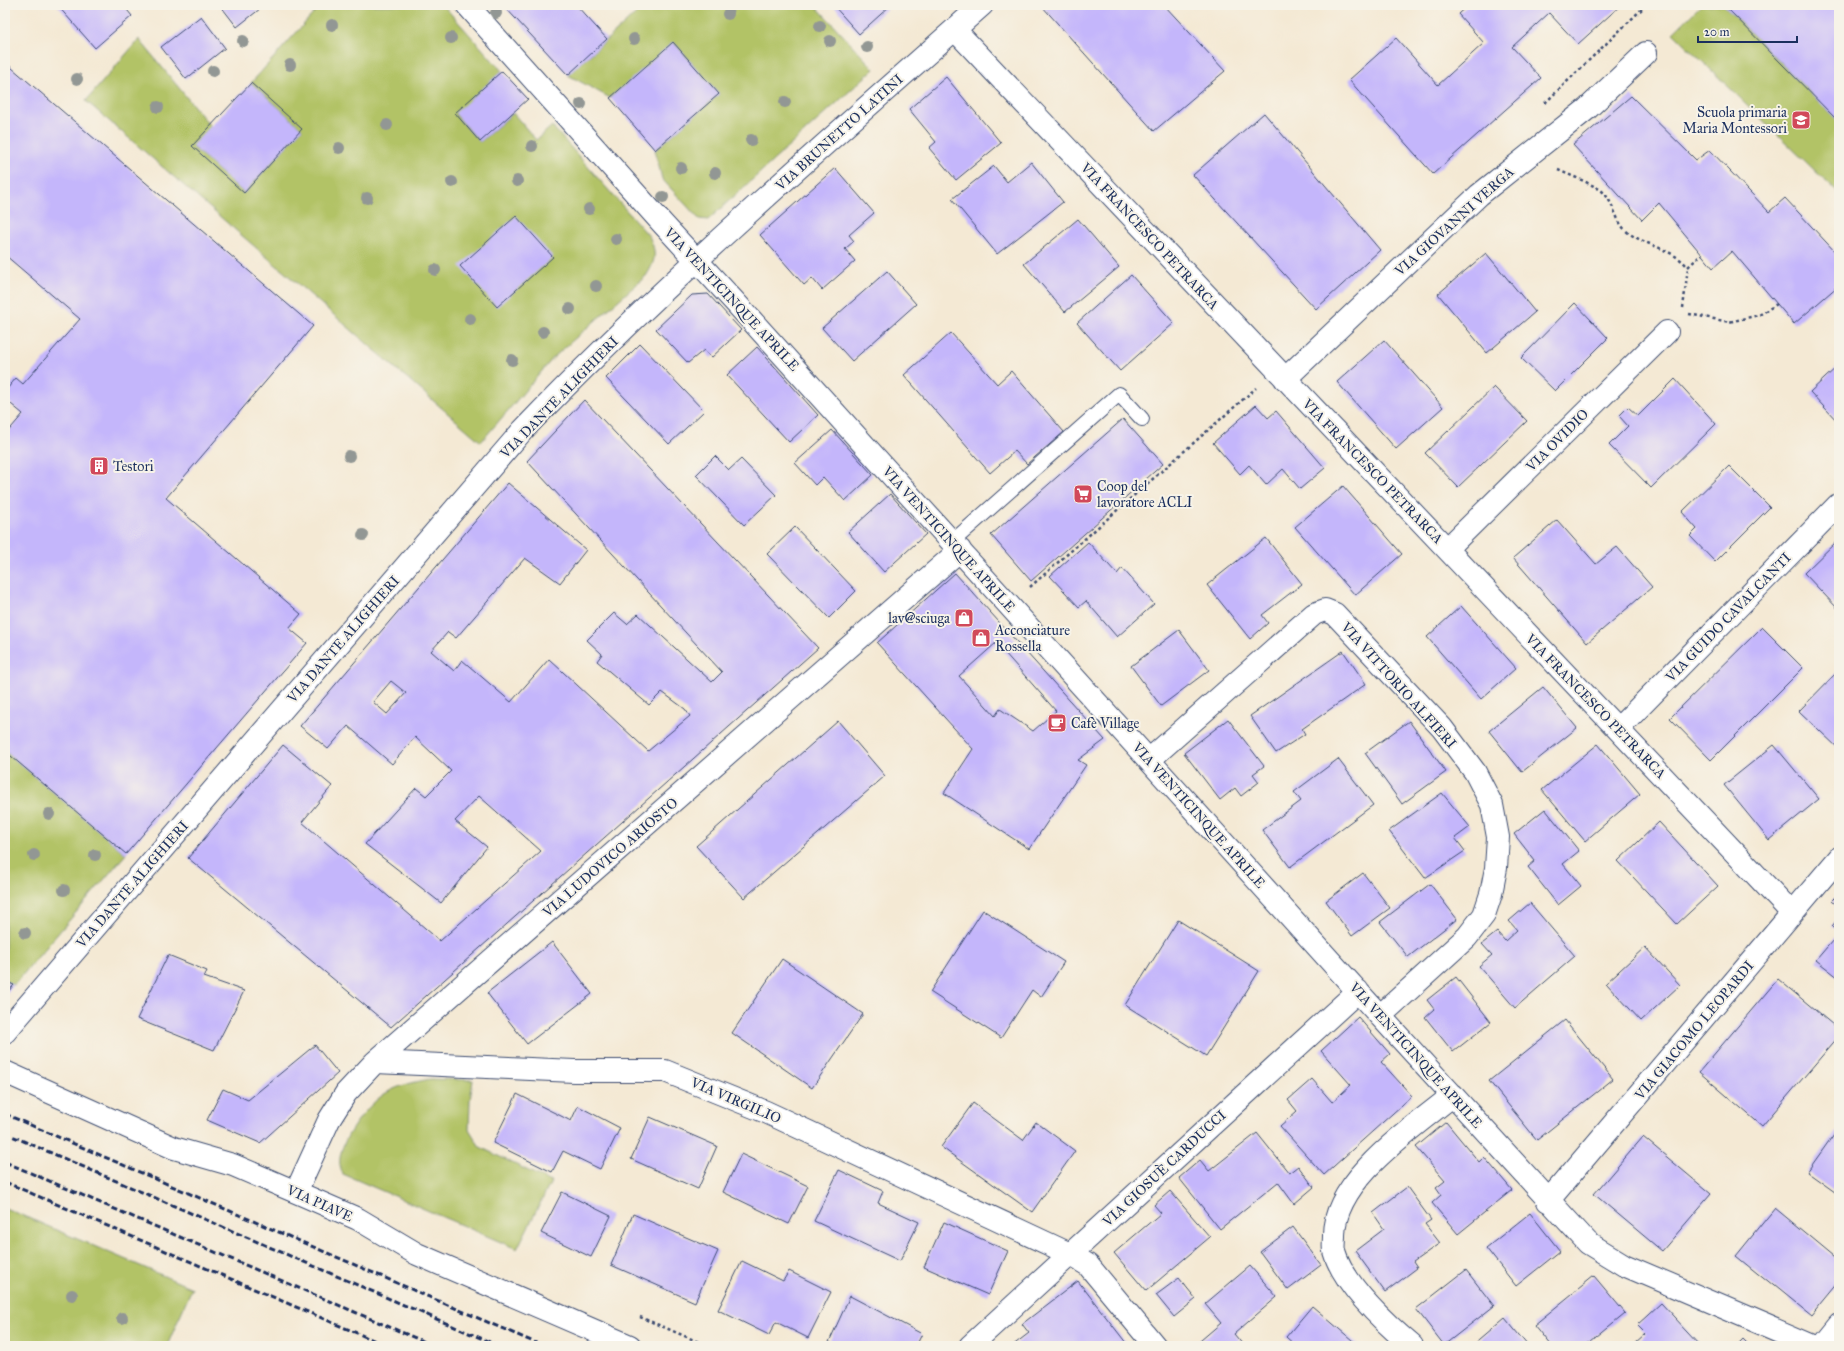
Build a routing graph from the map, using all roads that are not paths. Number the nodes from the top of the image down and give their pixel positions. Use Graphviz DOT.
graph roads {
  1 [pos="468,5"];
  2 [pos="982,5"];
  3 [pos="955,30"];
  4 [pos="1646,53"];
  5 [pos="697,261"];
  6 [pos="1667,332"];
  7 [pos="1281,374"];
  8 [pos="1142,419"];
  9 [pos="1838,505"];
  10 [pos="956,546"];
  11 [pos="1447,549"];
  12 [pos="1618,729"];
  13 [pos="1149,760"];
  14 [pos="1839,858"];
  15 [pos="1792,913"];
  16 [pos="1358,991"];
  17 [pos="1380,1016"];
  18 [pos="5,1032"];
  19 [pos="374,1062"];
  20 [pos="5,1072"];
  21 [pos="1453,1095"];
  22 [pos="296,1192"];
  23 [pos="1548,1201"];
  24 [pos="1070,1254"];
  25 [pos="1839,1325"];
  26 [pos="630,1346"];
  27 [pos="970,1346"];
  28 [pos="1155,1346"];
  29 [pos="1412,1346"];
  30 [pos="1814,1346"];
  31 [pos="1822,1346"];
  1 -- 5 [label="street, VIA VENTICINQUE APRILE"];
  2 -- 3 [label="street, VIA BRUNETTO LATINI"];
  3 -- 5 [label="street, VIA BRUNETTO LATINI"];
  3 -- 7 [label="street, VIA FRANCESCO PETRARCA"];
  4 -- 7 [label="street, VIA GIOVANNI VERGA"];
  5 -- 10 [label="street, VIA VENTICINQUE APRILE"];
  5 -- 18 [label="street, VIA DANTE ALIGHIERI"];
  6 -- 11 [label="street, VIA OVIDIO"];
  7 -- 11 [label="street, VIA FRANCESCO PETRARCA"];
  8 -- 10 [label="lane"];
  9 -- 12 [label="street, VIA GUIDO CAVALCANTI"];
  10 -- 13 [label="street, VIA VENTICINQUE APRILE"];
  10 -- 19 [label="street, VIA LUDOVICO ARIOSTO"];
  11 -- 12 [label="street, VIA FRANCESCO PETRARCA"];
  12 -- 15 [label="street, VIA FRANCESCO PETRARCA"];
  13 -- 16 [label="street, VIA VENTICINQUE APRILE"];
  13 -- 17 [label="street, VIA VITTORIO ALFIERI"];
  14 -- 15 [label="street, VIA GIACOMO LEOPARDI"];
  15 -- 23 [label="street, VIA GIACOMO LEOPARDI"];
  16 -- 17 [label="street, VIA VENTICINQUE APRILE"];
  16 -- 24 [label="street, VIA GIOSUÈ CARDUCCI"];
  17 -- 21 [label="street, VIA VENTICINQUE APRILE"];
  19 -- 22 [label="street, VIA LUDOVICO ARIOSTO"];
  19 -- 24 [label="street, VIA VIRGILIO"];
  20 -- 22 [label="street, VIA PIAVE"];
  21 -- 23 [label="street, VIA VENTICINQUE APRILE"];
  21 -- 29 [label="street"];
  22 -- 26 [label="street, VIA PIAVE"];
  23 -- 30 [label="street, VIA VENTICINQUE APRILE"];
  24 -- 27 [label="street, VIA GIOSUÈ CARDUCCI"];
  24 -- 28 [label="street, VIA VIRGILIO"];
  25 -- 31 [label="street"];
}
